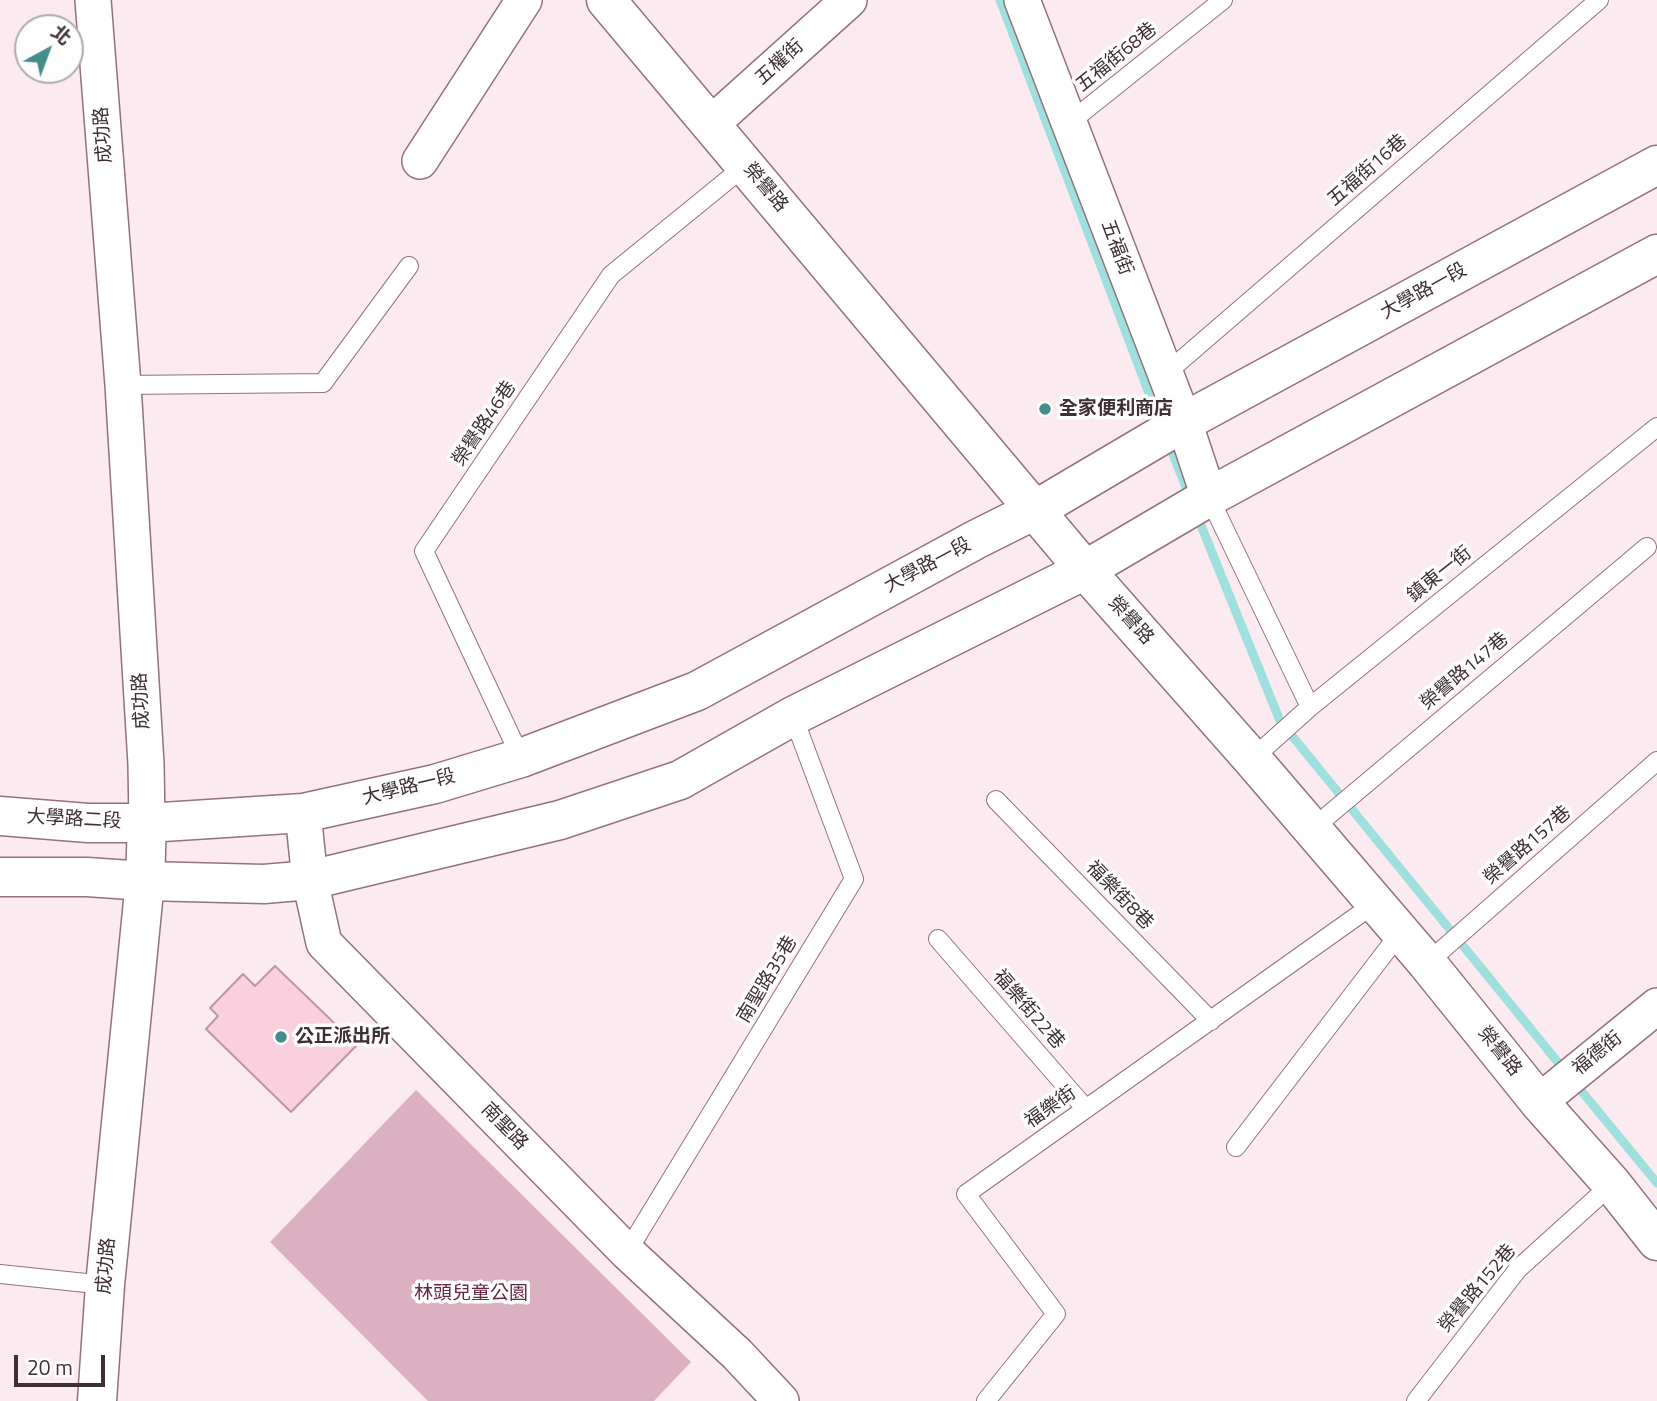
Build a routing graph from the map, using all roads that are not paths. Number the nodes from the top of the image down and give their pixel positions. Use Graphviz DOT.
graph roads {
  1 [pos="93,0"];
  2 [pos="524,0"];
  3 [pos="606,0"];
  4 [pos="849,0"];
  5 [pos="1022,0"];
  6 [pos="1223,0"];
  7 [pos="1599,0"];
  8 [pos="1069,123"];
  9 [pos="710,125"];
  10 [pos="420,161"];
  11 [pos="746,165"];
  12 [pos="1657,165"];
  13 [pos="1657,254"];
  14 [pos="409,266"];
  15 [pos="1164,374"];
  16 [pos="123,385"];
  17 [pos="1184,422"];
  18 [pos="1657,427"];
  19 [pos="1209,497"];
  20 [pos="1035,510"];
  21 [pos="1647,547"];
  22 [pos="1085,570"];
  23 [pos="1310,706"];
  24 [pos="793,716"];
  25 [pos="521,758"];
  26 [pos="1252,759"];
  27 [pos="1657,761"];
  28 [pos="996,800"];
  29 [pos="303,813"];
  30 [pos="0,816"];
  31 [pos="147,823"];
  32 [pos="1311,829"];
  33 [pos="0,877"];
  34 [pos="310,880"];
  35 [pos="145,881"];
  36 [pos="1374,904"];
  37 [pos="1400,933"];
  38 [pos="938,939"];
  39 [pos="1427,963"];
  40 [pos="1657,1006"];
  41 [pos="1211,1021"];
  42 [pos="1539,1102"];
  43 [pos="1086,1109"];
  44 [pos="1236,1147"];
  45 [pos="1612,1184"];
  46 [pos="1656,1239"];
  47 [pos="627,1252"];
  48 [pos="0,1274"];
  49 [pos="105,1285"];
  50 [pos="97,1401"];
  51 [pos="781,1401"];
  52 [pos="986,1401"];
  53 [pos="1416,1401"];
  1 -- 16 [label="street, 成功路"];
  2 -- 10 [label="street"];
  3 -- 9 [label="main road, 榮譽路"];
  4 -- 9 [label="street, 五權街"];
  5 -- 8 [label="street, 五福街"];
  6 -- 8 [label="lane, 五福街68巷"];
  7 -- 15 [label="lane, 五福街16巷"];
  8 -- 15 [label="street, 五福街"];
  9 -- 11 [label="main road, 榮譽路"];
  11 -- 20 [label="main road, 榮譽路"];
  11 -- 25 [label="lane, 榮譽路46巷"];
  12 -- 17 [label="main road, 大學路一段"];
  13 -- 19 [label="main road"];
  14 -- 16 [label="lane"];
  15 -- 17 [label="street, 五福街"];
  16 -- 31 [label="street, 成功路"];
  17 -- 19 [label="street, 五福街"];
  17 -- 20 [label="main road, 大學路一段"];
  18 -- 23 [label="lane, 鎮東一街"];
  19 -- 22 [label="main road"];
  19 -- 23 [label="lane"];
  20 -- 22 [label="main road, 榮譽路"];
  20 -- 25 [label="main road, 大學路一段"];
  21 -- 32 [label="lane, 榮譽路147巷"];
  22 -- 24 [label="main road"];
  22 -- 26 [label="main road, 榮譽路"];
  23 -- 26 [label="lane, 鎮東一街"];
  24 -- 34 [label="main road"];
  24 -- 47 [label="lane, 南聖路35巷"];
  25 -- 29 [label="main road, 大學路一段"];
  26 -- 32 [label="main road, 榮譽路"];
  27 -- 39 [label="lane, 榮譽路157巷"];
  28 -- 41 [label="lane, 福樂街8巷"];
  29 -- 31 [label="main road, 大學路一段"];
  29 -- 34 [label="street, 南聖路"];
  30 -- 31 [label="main road, 大學路二段"];
  31 -- 35 [label="main road, 成功路"];
  32 -- 36 [label="main road, 榮譽路"];
  33 -- 35 [label="main road"];
  34 -- 35 [label="main road"];
  34 -- 47 [label="street, 南聖路"];
  35 -- 49 [label="main road, 成功路"];
  36 -- 37 [label="main road, 榮譽路"];
  36 -- 41 [label="lane, 福樂街"];
  37 -- 39 [label="main road, 榮譽路"];
  37 -- 44 [label="lane"];
  38 -- 43 [label="lane, 福樂街22巷"];
  39 -- 42 [label="main road, 榮譽路"];
  40 -- 42 [label="street, 福德街"];
  41 -- 43 [label="lane, 福樂街"];
  42 -- 45 [label="main road, 榮譽路"];
  43 -- 52 [label="lane, 福樂街"];
  45 -- 46 [label="main road, 榮譽路"];
  45 -- 53 [label="lane, 榮譽路152巷"];
  47 -- 51 [label="street, 南聖路"];
  48 -- 49 [label="lane"];
  49 -- 50 [label="main road, 成功路"];
}
